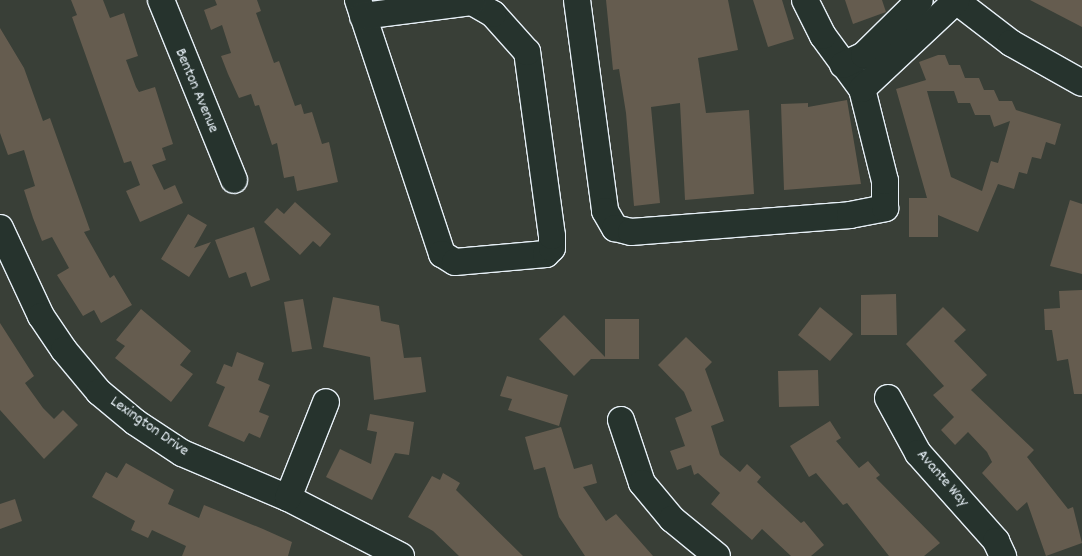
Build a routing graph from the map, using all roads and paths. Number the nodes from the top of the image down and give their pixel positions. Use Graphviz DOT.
graph roads {
  1 [pos="161,0"];
  2 [pos="577,0"];
  3 [pos="805,0"];
  4 [pos="920,0"];
  5 [pos="956,0"];
  6 [pos="361,8"];
  7 [pos="843,65"];
  8 [pos="1082,83"];
  9 [pos="862,90"];
  10 [pos="234,180"];
  11 [pos="0,228"];
  12 [pos="888,398"];
  13 [pos="326,402"];
  14 [pos="621,420"];
  15 [pos="288,498"];
  16 [pos="401,556"];
  17 [pos="718,556"];
  18 [pos="1003,556"];
  1 -- 10 [label="street, Benton Avenue"];
  2 -- 9 [label="street"];
  3 -- 7 [label="street"];
  4 -- 7 [label="street"];
  5 -- 8 [label="street"];
  5 -- 9 [label="street"];
  6 -- 6 [label="street"];
  7 -- 9 [label="street"];
  11 -- 15 [label="street, Lexington Drive"];
  12 -- 18 [label="street, Avante Way"];
  13 -- 15 [label="street"];
  14 -- 17 [label="street"];
  15 -- 16 [label="street, Lexington Drive"];
}
